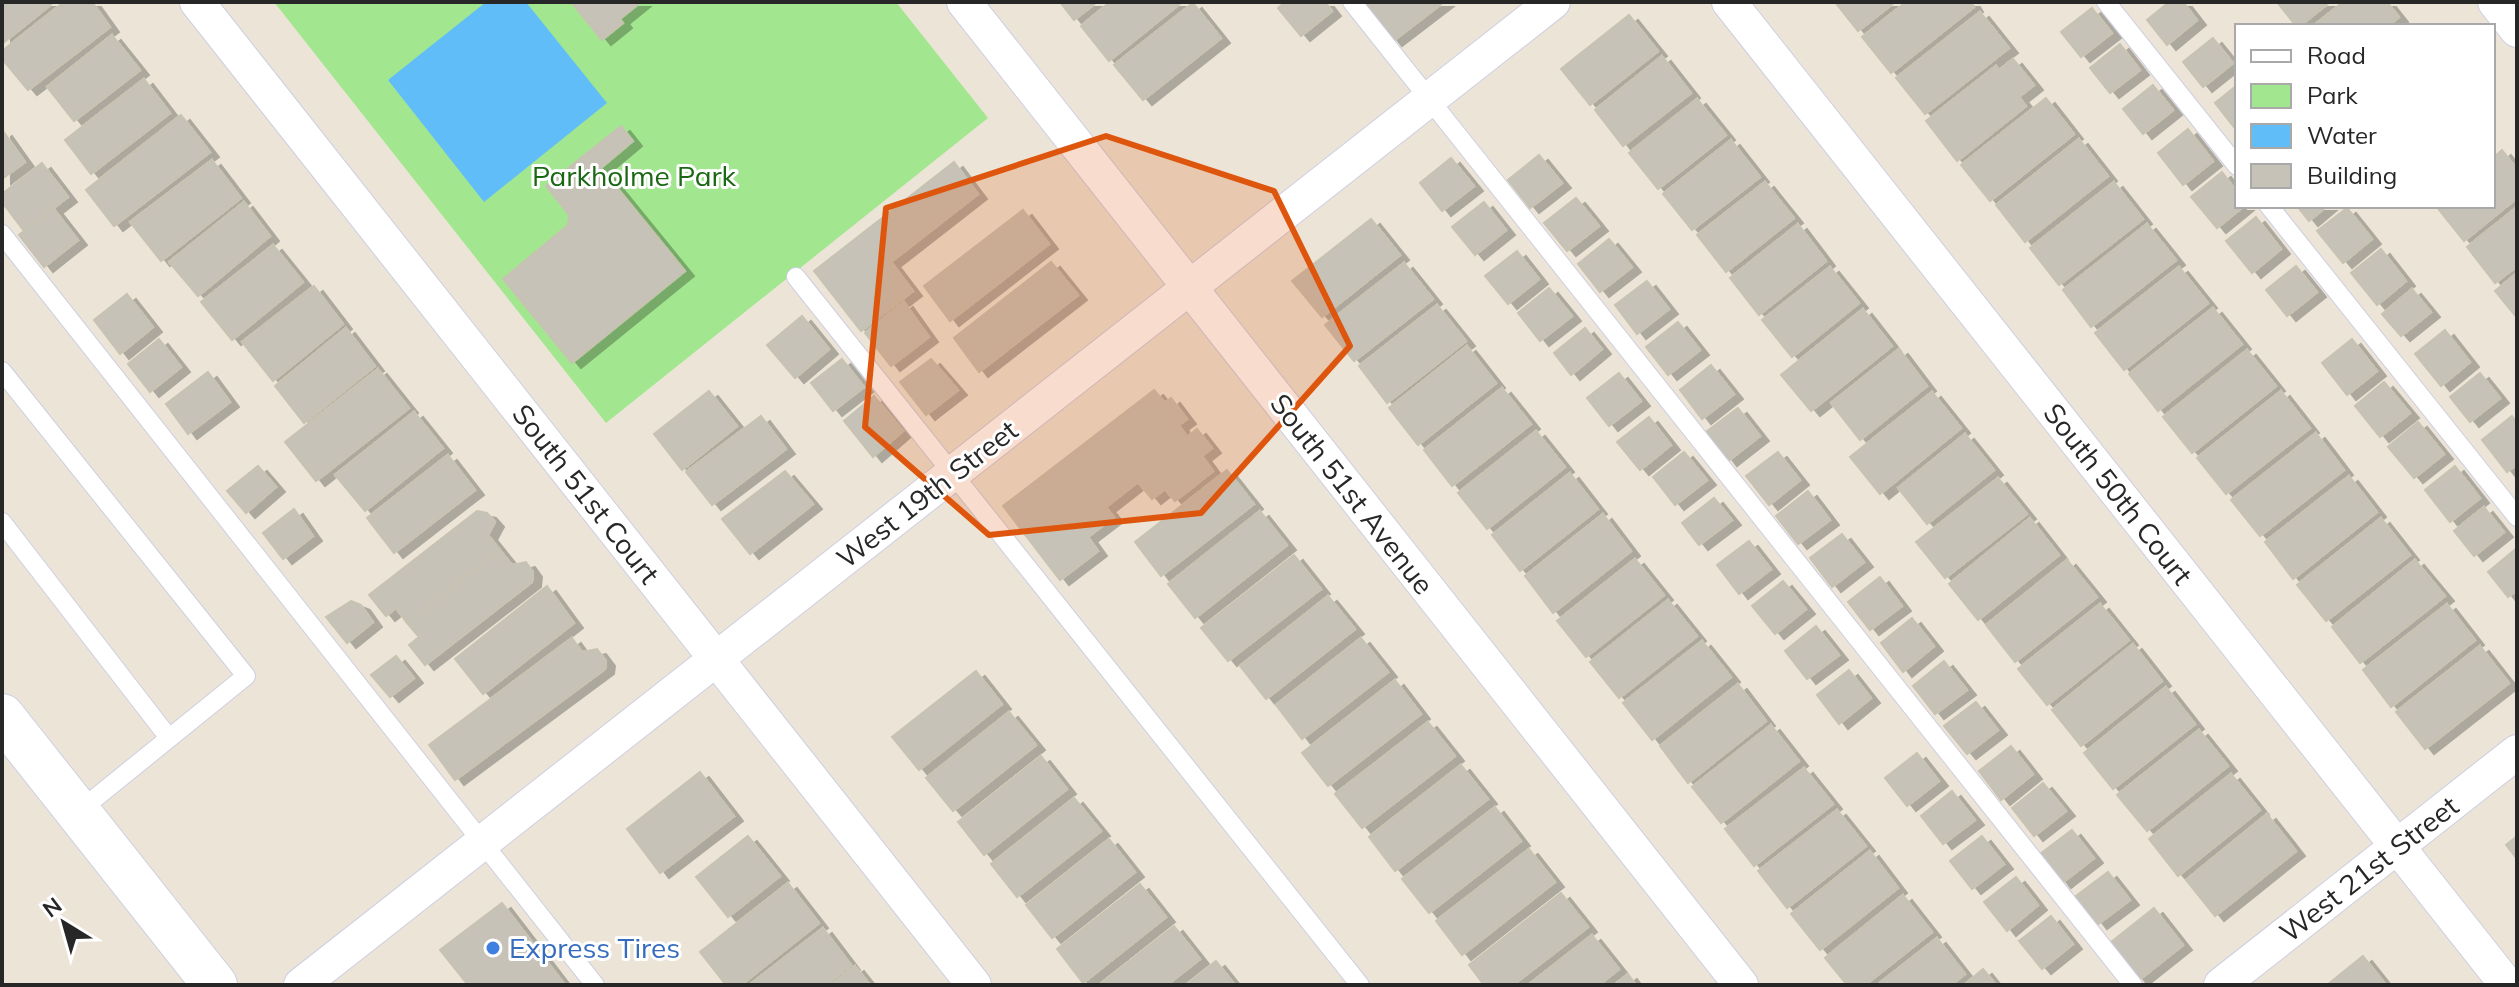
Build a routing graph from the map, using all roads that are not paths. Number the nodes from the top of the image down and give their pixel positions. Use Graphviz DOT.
graph roads {
  1 [pos="197,2"];
  2 [pos="964,2"];
  3 [pos="1352,2"];
  4 [pos="1553,2"];
  5 [pos="1729,2"];
  6 [pos="2106,2"];
  7 [pos="2495,2"];
  8 [pos="2517,30"];
  9 [pos="1429,99"];
  10 [pos="2235,163"];
  11 [pos="2271,208"];
  12 [pos="2,234"];
  13 [pos="796,277"];
  14 [pos="1190,287"];
  15 [pos="2,371"];
  16 [pos="953,474"];
  17 [pos="2517,517"];
  18 [pos="2,522"];
  19 [pos="717,659"];
  20 [pos="2,716"];
  21 [pos="169,738"];
  22 [pos="2517,752"];
  23 [pos="78,812"];
  24 [pos="483,843"];
  25 [pos="2398,846"];
  26 [pos="215,985"];
  27 [pos="301,985"];
  28 [pos="595,985"];
  29 [pos="974,985"];
  30 [pos="1360,985"];
  31 [pos="1741,985"];
  32 [pos="2133,985"];
  33 [pos="2221,985"];
  34 [pos="2507,985"];
  1 -- 19 [label="street, South 51st Court"];
  2 -- 14 [label="street, South 51st Avenue"];
  3 -- 9 [label="lane"];
  4 -- 9 [label="street, West 19th Street"];
  5 -- 25 [label="street, South 50th Court"];
  6 -- 10 [label="lane"];
  7 -- 8 [label="street"];
  9 -- 14 [label="street, West 19th Street"];
  9 -- 32 [label="lane"];
  11 -- 17 [label="lane"];
  12 -- 24 [label="lane"];
  13 -- 16 [label="lane"];
  14 -- 16 [label="street, West 19th Street"];
  14 -- 31 [label="street, South 51st Avenue"];
  15 -- 21 [label="lane"];
  16 -- 19 [label="street, West 19th Street"];
  16 -- 30 [label="lane"];
  18 -- 21 [label="lane"];
  19 -- 24 [label="street, West 19th Street"];
  19 -- 29 [label="street, South 51st Court"];
  20 -- 23 [label="main road"];
  21 -- 23 [label="lane"];
  22 -- 25 [label="street, West 21st Street"];
  23 -- 26 [label="main road"];
  24 -- 27 [label="street, West 19th Street"];
  24 -- 28 [label="lane"];
  25 -- 33 [label="street, West 21st Street"];
  25 -- 34 [label="street, South 50th Court"];
}
